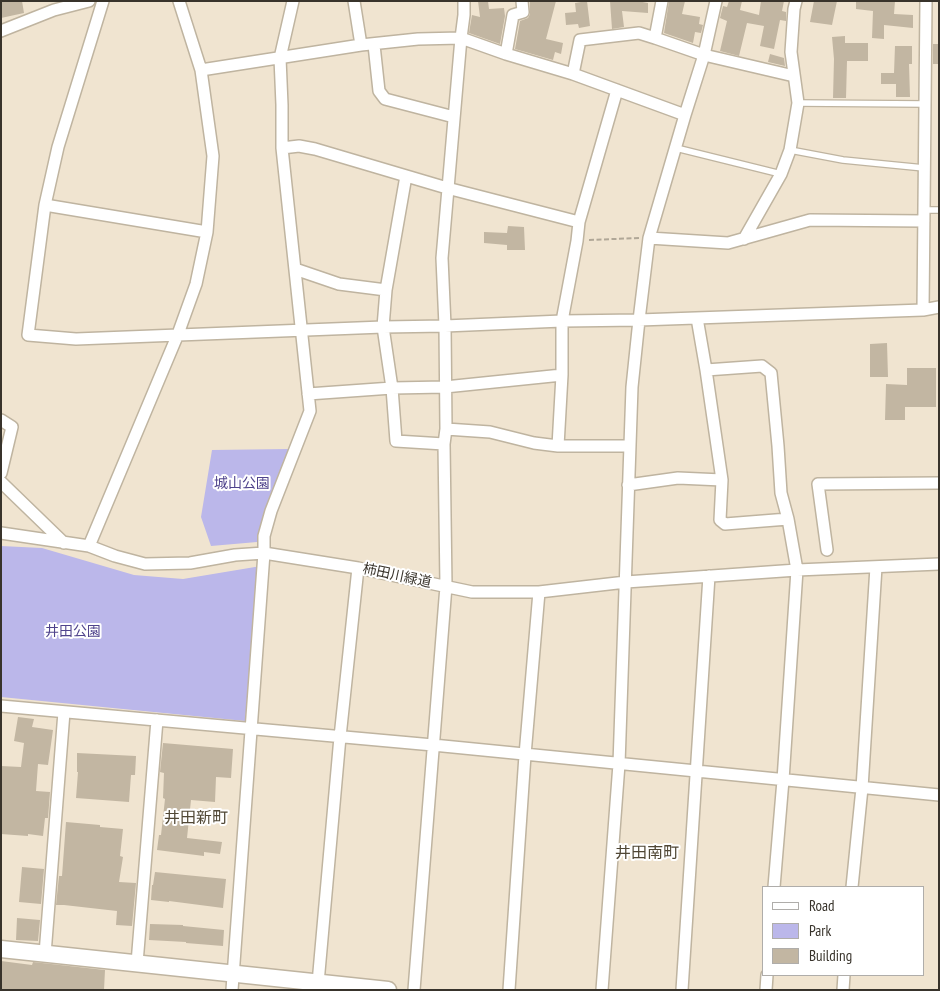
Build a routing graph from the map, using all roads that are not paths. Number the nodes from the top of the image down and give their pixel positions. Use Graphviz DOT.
graph roads {
  1 [pos="88,1"];
  2 [pos="103,1"];
  3 [pos="179,1"];
  4 [pos="293,1"];
  5 [pos="354,1"];
  6 [pos="464,1"];
  7 [pos="522,1"];
  8 [pos="662,1"];
  9 [pos="716,1"];
  10 [pos="796,1"];
  11 [pos="926,1"];
  12 [pos="1,31"];
  13 [pos="461,38"];
  14 [pos="655,38"];
  15 [pos="374,45"];
  16 [pos="361,46"];
  17 [pos="506,54"];
  18 [pos="704,55"];
  19 [pos="280,58"];
  20 [pos="201,70"];
  21 [pos="573,74"];
  22 [pos="794,76"];
  23 [pos="617,90"];
  24 [pos="798,104"];
  25 [pos="925,104"];
  26 [pos="685,115"];
  27 [pos="454,117"];
  28 [pos="282,148"];
  29 [pos="676,148"];
  30 [pos="790,150"];
  31 [pos="924,168"];
  32 [pos="781,174"];
  33 [pos="406,176"];
  34 [pos="447,188"];
  35 [pos="45,205"];
  36 [pos="939,210"];
  37 [pos="924,216"];
  38 [pos="579,222"];
  39 [pos="207,232"];
  40 [pos="649,238"];
  41 [pos="744,239"];
  42 [pos="295,268"];
  43 [pos="386,290"];
  44 [pos="939,307"];
  45 [pos="923,310"];
  46 [pos="697,318"];
  47 [pos="639,320"];
  48 [pos="562,321"];
  49 [pos="445,326"];
  50 [pos="383,327"];
  51 [pos="301,330"];
  52 [pos="178,334"];
  53 [pos="706,370"];
  54 [pos="562,375"];
  55 [pos="445,387"];
  56 [pos="392,388"];
  57 [pos="308,394"];
  58 [pos="1,420"];
  59 [pos="446,429"];
  60 [pos="444,444"];
  61 [pos="558,446"];
  62 [pos="630,446"];
  63 [pos="1,473"];
  64 [pos="722,480"];
  65 [pos="1,482"];
  66 [pos="939,483"];
  67 [pos="628,485"];
  68 [pos="788,519"];
  69 [pos="1,533"];
  70 [pos="64,543"];
  71 [pos="90,546"];
  72 [pos="827,550"];
  73 [pos="264,553"];
  74 [pos="939,564"];
  75 [pos="876,567"];
  76 [pos="358,568"];
  77 [pos="797,570"];
  78 [pos="710,576"];
  79 [pos="626,582"];
  80 [pos="446,586"];
  81 [pos="539,592"];
  82 [pos="1,706"];
  83 [pos="64,712"];
  84 [pos="157,720"];
  85 [pos="252,729"];
  86 [pos="340,737"];
  87 [pos="433,746"];
  88 [pos="525,755"];
  89 [pos="619,764"];
  90 [pos="696,771"];
  91 [pos="783,780"];
  92 [pos="862,788"];
  93 [pos="939,795"];
  94 [pos="774,886"];
  95 [pos="852,886"];
  96 [pos="1,949"];
  97 [pos="45,954"];
  98 [pos="137,964"];
  99 [pos="767,976"];
  100 [pos="844,976"];
  101 [pos="233,982"];
  102 [pos="318,982"];
  103 [pos="388,990"];
  104 [pos="414,990"];
  105 [pos="509,990"];
  106 [pos="602,990"];
  107 [pos="682,990"];
  108 [pos="766,990"];
  109 [pos="843,990"];
  1 -- 12 [label="street"];
  2 -- 35 [label="street"];
  3 -- 20 [label="street"];
  4 -- 19 [label="street"];
  5 -- 16 [label="street"];
  6 -- 13 [label="street"];
  7 -- 17 [label="street"];
  8 -- 14 [label="street"];
  9 -- 18 [label="street"];
  10 -- 22 [label="street"];
  11 -- 25 [label="street"];
  13 -- 15 [label="street"];
  13 -- 17 [label="street"];
  13 -- 27 [label="street"];
  14 -- 18 [label="street"];
  14 -- 21 [label="street"];
  15 -- 16 [label="street"];
  15 -- 27 [label="street"];
  16 -- 19 [label="street"];
  17 -- 21 [label="street"];
  18 -- 22 [label="street"];
  18 -- 26 [label="street"];
  19 -- 20 [label="street"];
  19 -- 28 [label="street"];
  20 -- 39 [label="street"];
  21 -- 23 [label="street"];
  22 -- 24 [label="street"];
  23 -- 26 [label="street"];
  23 -- 38 [label="street"];
  24 -- 25 [label="lane"];
  24 -- 30 [label="street"];
  25 -- 31 [label="street"];
  26 -- 29 [label="street"];
  27 -- 34 [label="street"];
  28 -- 33 [label="street"];
  28 -- 42 [label="street"];
  29 -- 32 [label="lane"];
  29 -- 40 [label="street"];
  30 -- 31 [label="lane"];
  30 -- 32 [label="street"];
  31 -- 37 [label="street"];
  32 -- 41 [label="street"];
  33 -- 34 [label="street"];
  33 -- 43 [label="street"];
  34 -- 38 [label="street"];
  34 -- 49 [label="street"];
  35 -- 39 [label="street"];
  35 -- 52 [label="street"];
  36 -- 37 [label="lane"];
  37 -- 41 [label="street"];
  37 -- 45 [label="street"];
  38 -- 48 [label="street"];
  39 -- 52 [label="street"];
  40 -- 41 [label="street"];
  40 -- 47 [label="street"];
  42 -- 43 [label="street"];
  42 -- 51 [label="street"];
  43 -- 50 [label="street"];
  44 -- 45 [label="street"];
  45 -- 46 [label="street"];
  46 -- 47 [label="street"];
  46 -- 53 [label="street"];
  47 -- 48 [label="street"];
  47 -- 62 [label="street"];
  48 -- 49 [label="street"];
  48 -- 54 [label="street"];
  49 -- 50 [label="street"];
  49 -- 55 [label="street"];
  50 -- 51 [label="street"];
  50 -- 56 [label="street"];
  51 -- 52 [label="street"];
  51 -- 57 [label="street"];
  52 -- 71 [label="street"];
  53 -- 64 [label="street"];
  53 -- 68 [label="street"];
  54 -- 55 [label="street"];
  54 -- 61 [label="street"];
  55 -- 56 [label="street"];
  55 -- 59 [label="street"];
  56 -- 57 [label="street"];
  56 -- 60 [label="street"];
  57 -- 73 [label="street"];
  58 -- 63 [label="street"];
  59 -- 60 [label="street"];
  59 -- 61 [label="street"];
  60 -- 80 [label="street"];
  61 -- 62 [label="street"];
  62 -- 67 [label="street"];
  64 -- 67 [label="street"];
  64 -- 68 [label="street"];
  65 -- 70 [label="street"];
  66 -- 72 [label="street"];
  67 -- 79 [label="street"];
  68 -- 77 [label="street"];
  69 -- 70 [label="street, 柿田川緑道"];
  70 -- 71 [label="street, 柿田川緑道"];
  71 -- 73 [label="street, 柿田川緑道"];
  73 -- 76 [label="street, 柿田川緑道"];
  73 -- 85 [label="street"];
  74 -- 75 [label="street"];
  75 -- 77 [label="street, 柿田川緑道"];
  75 -- 92 [label="street"];
  76 -- 80 [label="street, 柿田川緑道"];
  76 -- 86 [label="street"];
  77 -- 78 [label="street, 柿田川緑道"];
  77 -- 91 [label="street"];
  78 -- 79 [label="street, 柿田川緑道"];
  78 -- 90 [label="street"];
  79 -- 81 [label="street, 柿田川緑道"];
  79 -- 89 [label="street"];
  80 -- 81 [label="street, 柿田川緑道"];
  80 -- 87 [label="street"];
  81 -- 88 [label="street"];
  82 -- 83 [label="street"];
  83 -- 84 [label="street"];
  83 -- 97 [label="street"];
  84 -- 85 [label="street"];
  84 -- 98 [label="street"];
  85 -- 86 [label="street"];
  85 -- 101 [label="street"];
  86 -- 87 [label="street"];
  86 -- 102 [label="street"];
  87 -- 88 [label="street"];
  87 -- 104 [label="street"];
  88 -- 89 [label="street"];
  88 -- 105 [label="street"];
  89 -- 90 [label="street"];
  89 -- 106 [label="street"];
  90 -- 91 [label="street"];
  90 -- 107 [label="street"];
  91 -- 92 [label="street"];
  91 -- 94 [label="street"];
  92 -- 93 [label="street"];
  92 -- 95 [label="street"];
  96 -- 97 [label="street"];
  97 -- 98 [label="street"];
  98 -- 101 [label="street"];
  99 -- 108 [label="street"];
  100 -- 109 [label="street"];
  101 -- 102 [label="street"];
  102 -- 103 [label="street"];
}
